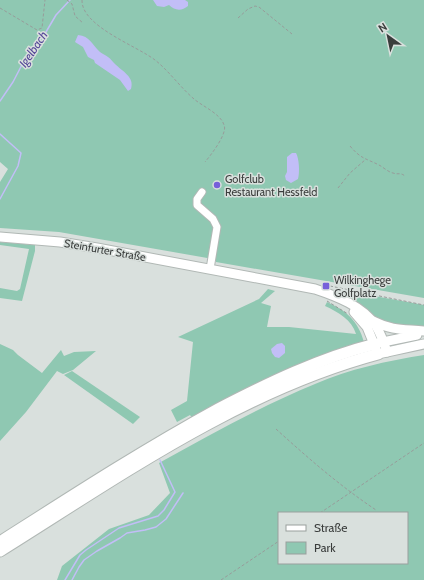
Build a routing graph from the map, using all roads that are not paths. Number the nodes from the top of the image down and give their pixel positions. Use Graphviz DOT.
graph roads {
  1 [pos="202,192"];
  2 [pos="0,237"];
  3 [pos="210,269"];
  4 [pos="346,302"];
  5 [pos="371,320"];
  6 [pos="424,333"];
  7 [pos="424,344"];
  8 [pos="381,348"];
  9 [pos="0,542"];
  10 [pos="0,551"];
  1 -- 3 [label="lane"];
  2 -- 3 [label="main road, Steinfurter Straße"];
  3 -- 4 [label="main road, Steinfurter Straße"];
  4 -- 5 [label="main road, Steinfurter Straße"];
  4 -- 8 [label="main road, Steinfurter Straße"];
  5 -- 6 [label="main road"];
  5 -- 8 [label="main road, Steinfurter Straße"];
  6 -- 8 [label="main road"];
  7 -- 8 [label="main road"];
  8 -- 9 [label="highway"];
  8 -- 10 [label="highway"];
}
